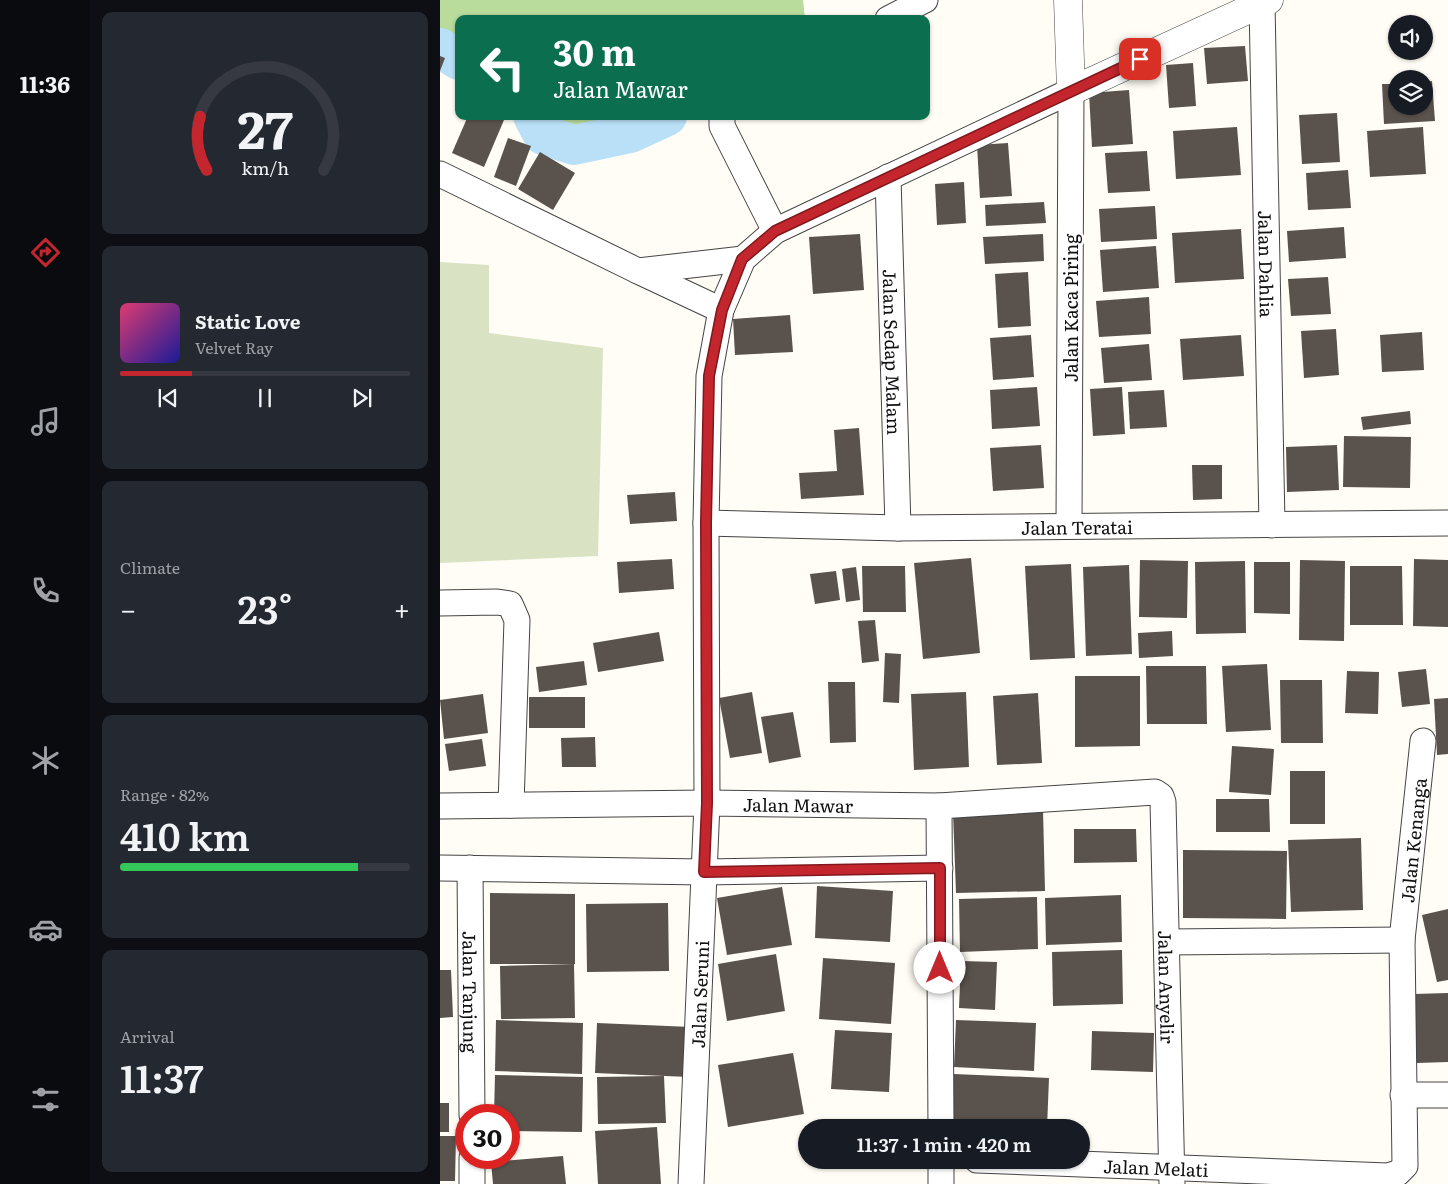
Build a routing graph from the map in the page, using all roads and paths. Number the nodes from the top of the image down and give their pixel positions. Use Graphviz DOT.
graph roads {
  1 [pos="925,0"];
  2 [pos="1068,0"];
  3 [pos="1265,2"];
  4 [pos="896,15"];
  5 [pos="1071,91"];
  6 [pos="722,120"];
  7 [pos="440,174"];
  8 [pos="888,177"];
  9 [pos="775,231"];
  10 [pos="742,259"];
  11 [pos="638,271"];
  12 [pos="722,310"];
  13 [pos="706,523"];
  14 [pos="1448,523"];
  15 [pos="1069,525"];
  16 [pos="1272,525"];
  17 [pos="898,528"];
  18 [pos="440,603"];
  19 [pos="1423,741"];
  20 [pos="1155,792"];
  21 [pos="707,803"];
  22 [pos="512,805"];
  23 [pos="440,806"];
  24 [pos="939,806"];
  25 [pos="440,868"];
  26 [pos="470,868"];
  27 [pos="940,868"];
  28 [pos="704,872"];
  29 [pos="1402,940"];
  30 [pos="1168,942"];
  31 [pos="1403,1095"];
  32 [pos="1448,1095"];
  33 [pos="472,1104"];
  34 [pos="941,1119"];
  35 [pos="472,1169"];
  36 [pos="941,1169"];
  37 [pos="1090,1169"];
  38 [pos="1172,1175"];
  39 [pos="1399,1179"];
  40 [pos="472,1184"];
  41 [pos="690,1184"];
  42 [pos="942,1184"];
  1 -- 4 [label="street"];
  2 -- 5 [label="street"];
  3 -- 5 [label="street"];
  3 -- 16 [label="street, Jalan Dahlia"];
  5 -- 8 [label="street"];
  5 -- 15 [label="street, Jalan Kaca Piring"];
  6 -- 9 [label="street"];
  7 -- 11 [label="street"];
  8 -- 9 [label="street"];
  8 -- 17 [label="street, Jalan Sedap Malam"];
  9 -- 10 [label="street"];
  10 -- 11 [label="street"];
  10 -- 12 [label="street, Jalan Seruni"];
  11 -- 12 [label="street"];
  12 -- 13 [label="street, Jalan Seruni"];
  13 -- 17 [label="street, Jalan Teratai"];
  13 -- 21 [label="street, Jalan Seruni"];
  14 -- 16 [label="street, Jalan Teratai"];
  15 -- 16 [label="street, Jalan Teratai"];
  15 -- 17 [label="street, Jalan Teratai"];
  18 -- 22 [label="street"];
  19 -- 29 [label="street, Jalan Kenanga"];
  20 -- 24 [label="street, Jalan Mawar"];
  20 -- 30 [label="street, Jalan Anyelir"];
  21 -- 22 [label="street, Jalan Mawar"];
  21 -- 24 [label="street, Jalan Mawar"];
  21 -- 28 [label="street, Jalan Seruni"];
  22 -- 23 [label="street, Jalan Mawar"];
  24 -- 27 [label="street"];
  25 -- 26 [label="street"];
  26 -- 28 [label="street"];
  26 -- 33 [label="street, Jalan Tanjung"];
  27 -- 28 [label="street"];
  27 -- 34 [label="street"];
  28 -- 41 [label="street, Jalan Seruni"];
  29 -- 30 [label="street"];
  29 -- 31 [label="street, Jalan Melati"];
  30 -- 38 [label="street, Jalan Anyelir"];
  31 -- 32 [label="street"];
  31 -- 39 [label="street, Jalan Melati"];
  35 -- 40 [label="street"];
  36 -- 42 [label="street"];
  37 -- 38 [label="street, Jalan Melati"];
  38 -- 39 [label="street, Jalan Melati"];
}
